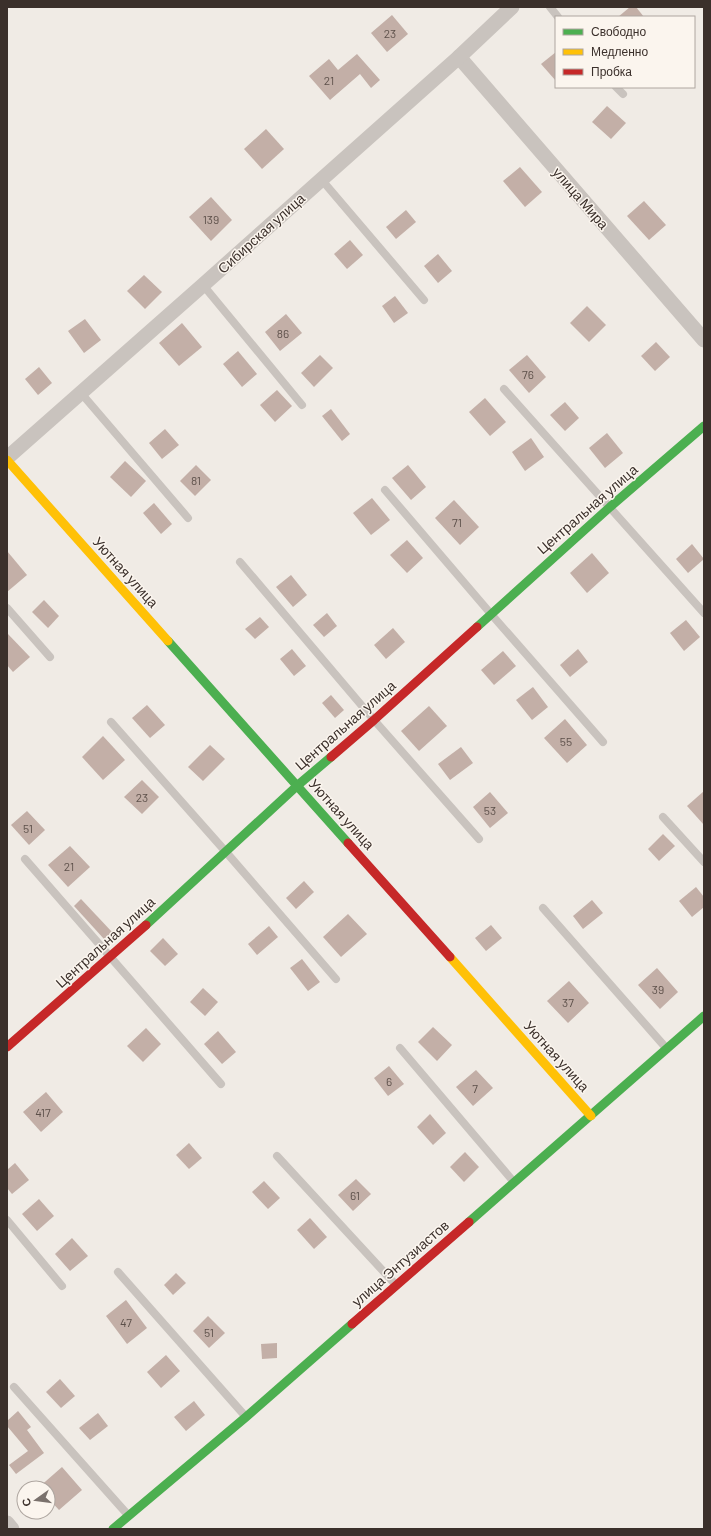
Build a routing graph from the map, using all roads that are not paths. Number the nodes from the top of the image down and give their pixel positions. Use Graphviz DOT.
graph roads {
  1 [pos="512,7"];
  2 [pos="550,7"];
  3 [pos="557,16"];
  4 [pos="459,57"];
  5 [pos="617,88"];
  6 [pos="623,94"];
  7 [pos="321,179"];
  8 [pos="203,285"];
  9 [pos="424,300"];
  10 [pos="704,340"];
  11 [pos="504,389"];
  12 [pos="81,393"];
  13 [pos="302,405"];
  14 [pos="704,426"];
  15 [pos="7,459"];
  16 [pos="385,490"];
  17 [pos="610,507"];
  18 [pos="188,518"];
  19 [pos="240,562"];
  20 [pos="7,608"];
  21 [pos="704,613"];
  22 [pos="491,614"];
  23 [pos="50,657"];
  24 [pos="374,720"];
  25 [pos="111,722"];
  26 [pos="603,742"];
  27 [pos="298,785"];
  28 [pos="664,817"];
  29 [pos="479,839"];
  30 [pos="226,852"];
  31 [pos="25,859"];
  32 [pos="704,862"];
  33 [pos="543,908"];
  34 [pos="110,957"];
  35 [pos="336,979"];
  36 [pos="704,1016"];
  37 [pos="7,1047"];
  38 [pos="400,1048"];
  39 [pos="667,1049"];
  40 [pos="221,1084"];
  41 [pos="591,1116"];
  42 [pos="277,1156"];
  43 [pos="514,1183"];
  44 [pos="7,1220"];
  45 [pos="118,1272"];
  46 [pos="396,1285"];
  47 [pos="62,1286"];
  48 [pos="14,1387"];
  49 [pos="246,1417"];
  50 [pos="129,1516"];
  51 [pos="7,1523"];
  52 [pos="12,1529"];
  53 [pos="113,1529"];
  1 -- 4 [label="street, Сибирская улица"];
  2 -- 3 [label="lane"];
  4 -- 7 [label="street, Сибирская улица"];
  4 -- 10 [label="street, улица Мира"];
  5 -- 6 [label="lane"];
  7 -- 8 [label="street, Сибирская улица"];
  7 -- 9 [label="lane"];
  8 -- 12 [label="street, Сибирская улица"];
  8 -- 13 [label="lane"];
  11 -- 17 [label="lane"];
  12 -- 15 [label="street, Сибирская улица"];
  12 -- 18 [label="lane"];
  14 -- 17 [label="street, Центральная улица"];
  15 -- 27 [label="street, Уютная улица"];
  16 -- 22 [label="lane"];
  17 -- 21 [label="lane"];
  17 -- 22 [label="street, Центральная улица"];
  19 -- 24 [label="lane"];
  20 -- 23 [label="lane"];
  22 -- 24 [label="street, Центральная улица"];
  22 -- 26 [label="lane"];
  24 -- 27 [label="street, Центральная улица"];
  24 -- 29 [label="lane"];
  25 -- 30 [label="lane"];
  27 -- 30 [label="street, Центральная улица"];
  27 -- 41 [label="street, Уютная улица"];
  28 -- 32 [label="lane"];
  30 -- 34 [label="street, Центральная улица"];
  30 -- 35 [label="lane"];
  31 -- 34 [label="lane"];
  33 -- 39 [label="lane"];
  34 -- 37 [label="street, Центральная улица"];
  34 -- 40 [label="lane"];
  36 -- 39 [label="street, улица Энтузиастов"];
  38 -- 43 [label="lane"];
  39 -- 41 [label="street, улица Энтузиастов"];
  41 -- 43 [label="street, улица Энтузиастов"];
  42 -- 46 [label="lane"];
  43 -- 46 [label="street, улица Энтузиастов"];
  44 -- 47 [label="lane"];
  45 -- 49 [label="lane"];
  46 -- 49 [label="street, улица Энтузиастов"];
  48 -- 50 [label="lane"];
  49 -- 50 [label="street, улица Энтузиастов"];
  50 -- 53 [label="street, улица Энтузиастов"];
  51 -- 52 [label="street"];
}
